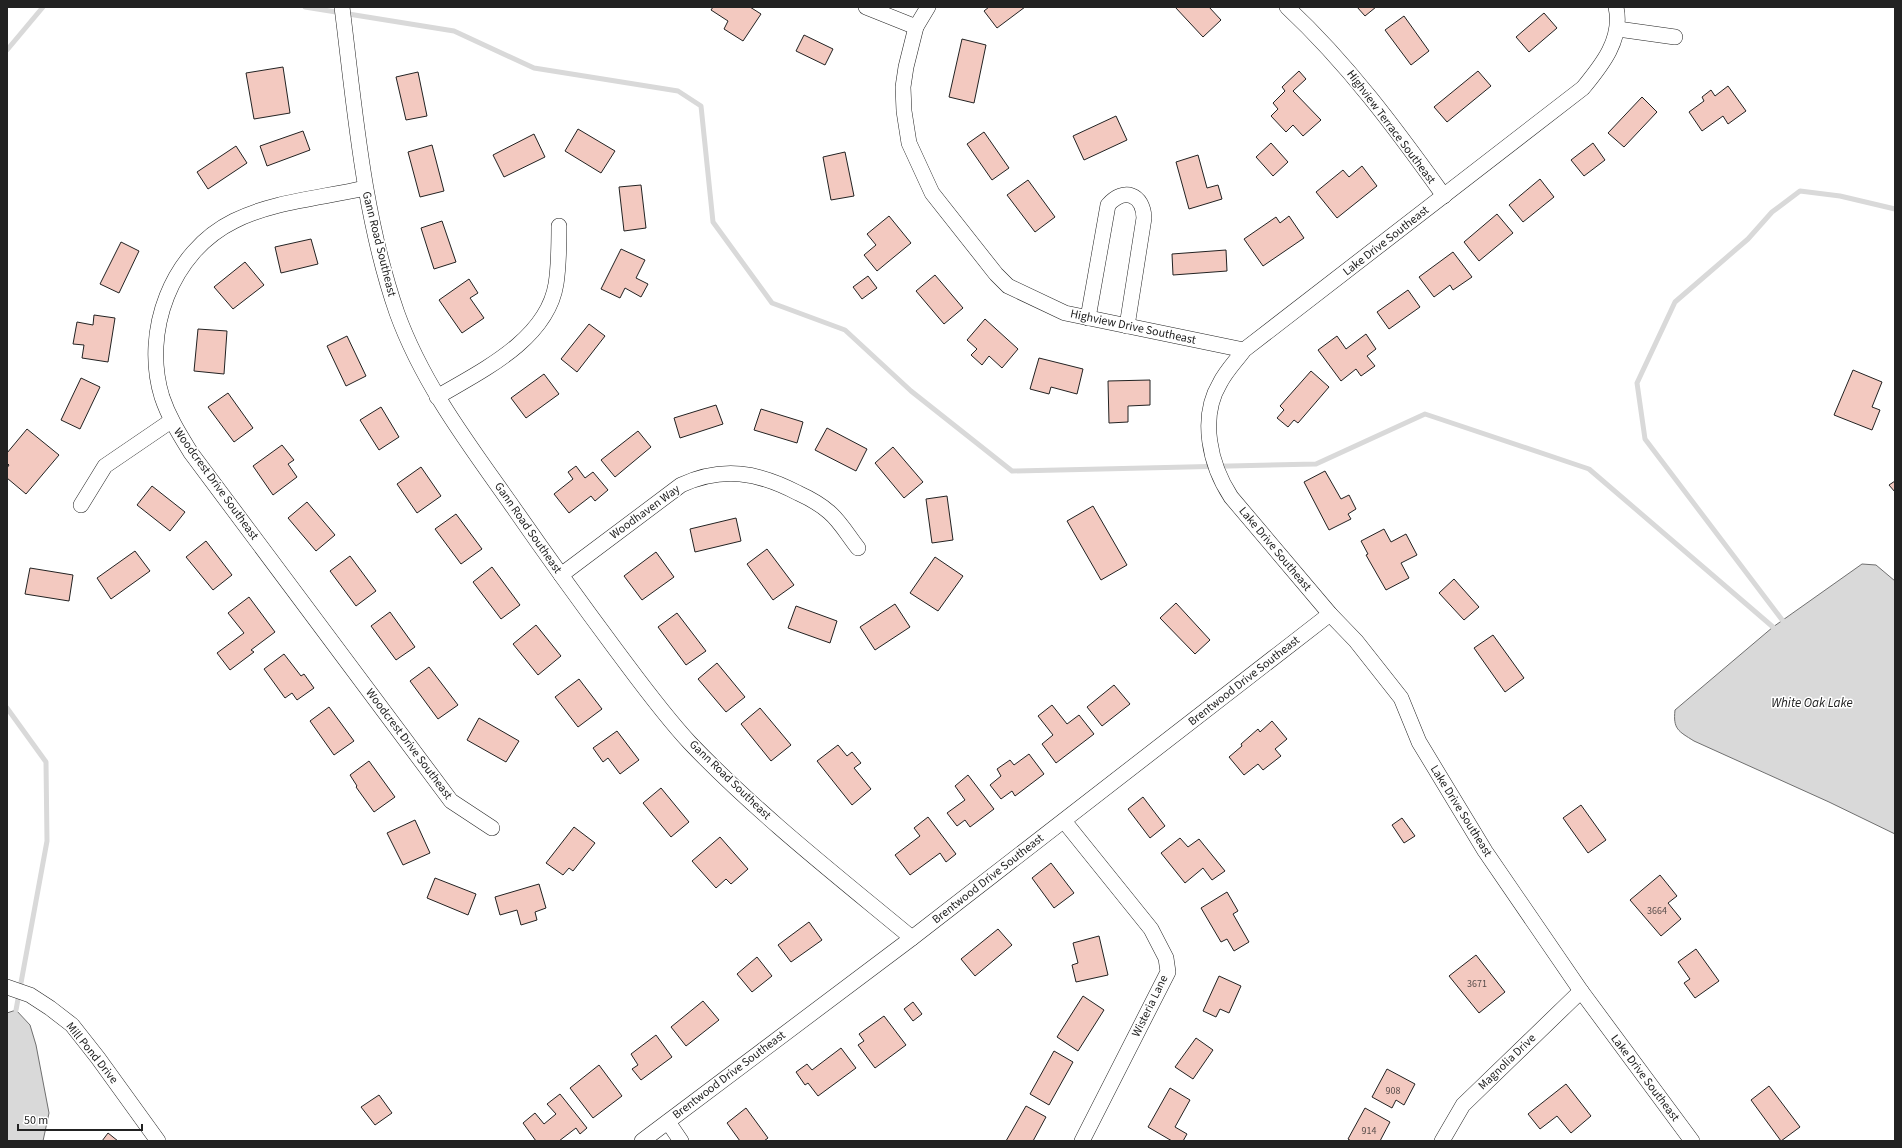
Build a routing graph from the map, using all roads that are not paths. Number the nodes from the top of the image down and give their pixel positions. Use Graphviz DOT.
graph roads {
  1 [pos="342,7"];
  2 [pos="866,7"];
  3 [pos="928,7"];
  4 [pos="1287,7"];
  5 [pos="1616,7"];
  6 [pos="916,27"];
  7 [pos="1618,29"];
  8 [pos="1675,37"];
  9 [pos="365,188"];
  10 [pos="1444,196"];
  11 [pos="559,226"];
  12 [pos="1088,318"];
  13 [pos="1127,326"];
  14 [pos="1244,350"];
  15 [pos="437,397"];
  16 [pos="171,421"];
  17 [pos="82,505"];
  18 [pos="858,548"];
  19 [pos="560,575"];
  20 [pos="1330,614"];
  21 [pos="1064,821"];
  22 [pos="492,828"];
  23 [pos="912,938"];
  24 [pos="7,987"];
  25 [pos="1580,991"];
  26 [pos="668,1122"];
  27 [pos="158,1141"];
  28 [pos="642,1141"];
  29 [pos="681,1141"];
  30 [pos="1082,1141"];
  31 [pos="1442,1141"];
  32 [pos="1692,1141"];
  1 -- 9 [label="street, Gann Road Southeast"];
  2 -- 6 [label="street"];
  3 -- 6 [label="street, Highview Drive Southeast"];
  4 -- 10 [label="street, Highview Terrace Southeast"];
  5 -- 7 [label="street, Lake Drive Southeast"];
  6 -- 12 [label="street, Highview Drive Southeast"];
  7 -- 8 [label="street"];
  7 -- 10 [label="street, Lake Drive Southeast"];
  9 -- 15 [label="street, Gann Road Southeast"];
  9 -- 16 [label="street, Woodcrest Drive Southeast"];
  10 -- 14 [label="street, Lake Drive Southeast"];
  11 -- 15 [label="street"];
  12 -- 13 [label="street, Highview Drive Southeast"];
  12 -- 13 [label="street"];
  13 -- 14 [label="street, Highview Drive Southeast"];
  14 -- 20 [label="street, Lake Drive Southeast"];
  15 -- 19 [label="street, Gann Road Southeast"];
  16 -- 17 [label="street"];
  16 -- 22 [label="street, Woodcrest Drive Southeast"];
  18 -- 19 [label="street, Woodhaven Way"];
  19 -- 23 [label="street, Gann Road Southeast"];
  20 -- 21 [label="street, Brentwood Drive Southeast"];
  20 -- 25 [label="street, Lake Drive Southeast"];
  21 -- 23 [label="street, Brentwood Drive Southeast"];
  21 -- 30 [label="street, Wisteria Lane"];
  23 -- 26 [label="street, Brentwood Drive Southeast"];
  24 -- 27 [label="street, Mill Pond Drive"];
  25 -- 31 [label="street, Magnolia Drive"];
  25 -- 32 [label="street, Lake Drive Southeast"];
  26 -- 28 [label="street, Brentwood Drive Southeast"];
  26 -- 29 [label="street"];
}
